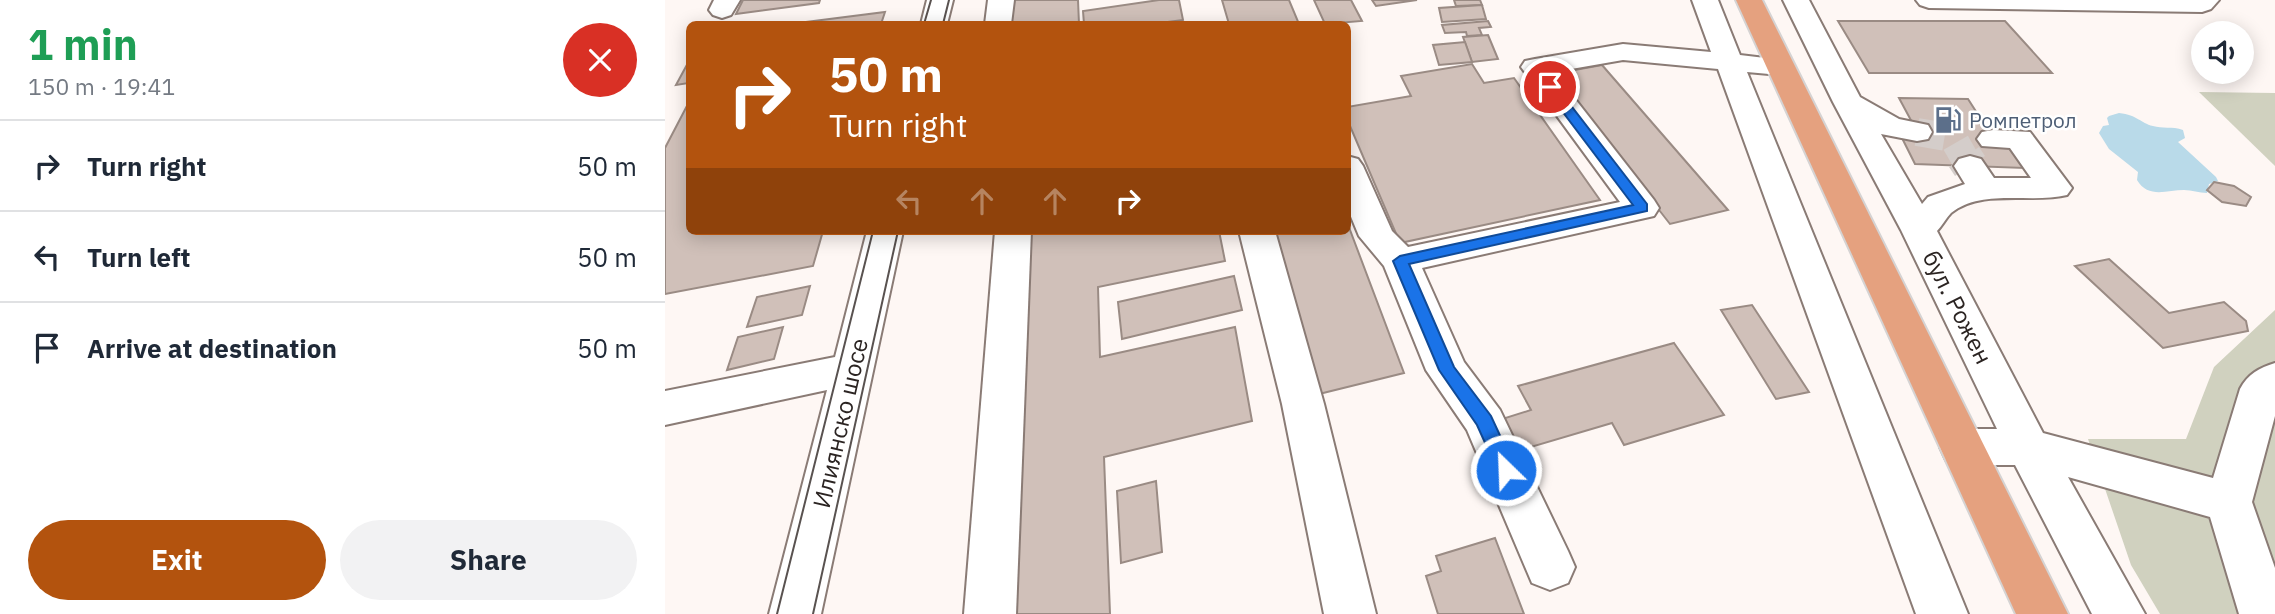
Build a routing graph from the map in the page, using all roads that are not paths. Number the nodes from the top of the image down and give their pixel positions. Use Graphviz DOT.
graph roads {
  1 [pos="940,0"];
  2 [pos="1001,0"];
  3 [pos="1705,0"];
  4 [pos="1749,0"];
  5 [pos="1796,0"];
  6 [pos="1929,0"];
  7 [pos="2206,0"];
  8 [pos="935,21"];
  9 [pos="998,21"];
  10 [pos="1728,62"];
  11 [pos="1780,67"];
  12 [pos="1848,102"];
  13 [pos="1917,132"];
  14 [pos="1993,139"];
  15 [pos="1351,175"];
  16 [pos="1919,230"];
  17 [pos="884,235"];
  18 [pos="1013,235"];
  19 [pos="1258,235"];
  20 [pos="1400,261"];
  21 [pos="853,369"];
  22 [pos="2275,379"];
  23 [pos="665,408"];
  24 [pos="1962,447"];
  25 [pos="2028,447"];
  26 [pos="2229,502"];
  27 [pos="1550,567"];
  28 [pos="795,614"];
  29 [pos="990,614"];
  30 [pos="1350,614"];
  31 [pos="1942,614"];
  32 [pos="2042,614"];
  33 [pos="2119,614"];
  34 [pos="2265,614"];
  1 -- 8 [label="street"];
  2 -- 9 [label="street"];
  3 -- 10 [label="street"];
  4 -- 11 [label="main road"];
  5 -- 12 [label="street, бул. Рожен"];
  6 -- 7 [label="street"];
  10 -- 11 [label="street"];
  10 -- 20 [label="street"];
  10 -- 31 [label="street"];
  11 -- 24 [label="main road"];
  12 -- 13 [label="street"];
  12 -- 16 [label="street, бул. Рожен"];
  14 -- 16 [label="street"];
  15 -- 20 [label="street"];
  16 -- 25 [label="street, бул. Рожен"];
  17 -- 21 [label="street, Илиянско шосе"];
  18 -- 29 [label="street"];
  19 -- 30 [label="street"];
  20 -- 27 [label="street"];
  21 -- 23 [label="street"];
  21 -- 28 [label="street, Илиянско шосе"];
  22 -- 26 [label="street"];
  24 -- 25 [label="street"];
  24 -- 32 [label="main road"];
  25 -- 26 [label="street"];
  25 -- 33 [label="street, бул. Рожен"];
  26 -- 34 [label="street"];
}
